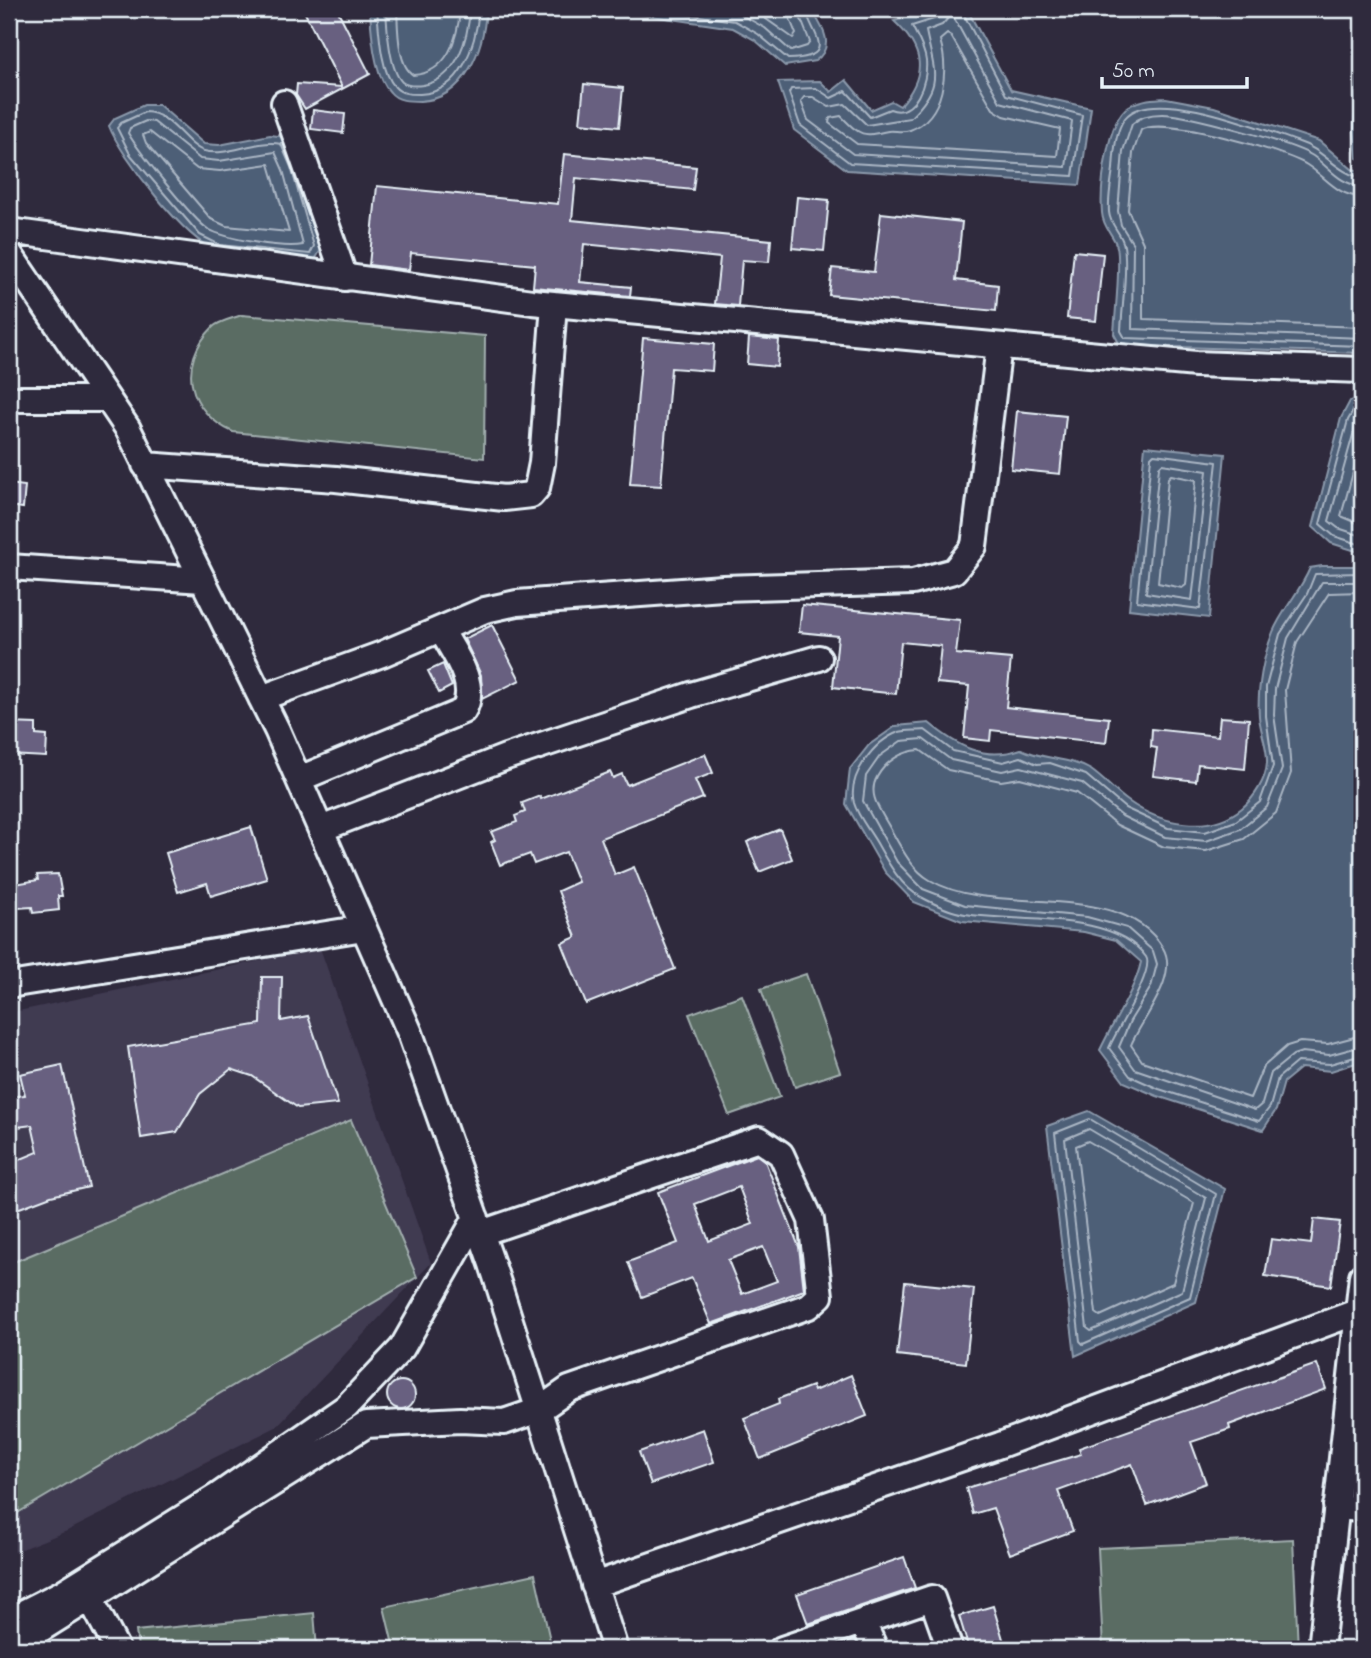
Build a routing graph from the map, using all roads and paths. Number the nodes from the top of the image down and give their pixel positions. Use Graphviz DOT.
graph roads {
  1 [pos="284,103"];
  2 [pos="9,231"];
  3 [pos="9,253"];
  4 [pos="345,278"];
  5 [pos="554,304"];
  6 [pos="999,346"];
  7 [pos="1362,370"];
  8 [pos="9,399"];
  9 [pos="107,399"];
  10 [pos="145,464"];
  11 [pos="9,566"];
  12 [pos="203,580"];
  13 [pos="441,630"];
  14 [pos="819,657"];
  15 [pos="261,698"];
  16 [pos="299,779"];
  17 [pos="321,830"];
  18 [pos="364,928"];
  19 [pos="9,985"];
  20 [pos="478,1226"];
  21 [pos="1362,1276"];
  22 [pos="1360,1309"];
  23 [pos="539,1410"];
  24 [pos="1336,1506"];
  25 [pos="1362,1510"];
  26 [pos="594,1585"];
  27 [pos="91,1600"];
  28 [pos="9,1620"];
  29 [pos="863,1622"];
  30 [pos="9,1649"];
  31 [pos="117,1649"];
  32 [pos="615,1649"];
  33 [pos="782,1649"];
  34 [pos="874,1649"];
  35 [pos="950,1649"];
  36 [pos="1321,1649"];
  1 -- 4 [label="street"];
  2 -- 4 [label="street"];
  3 -- 9 [label="street"];
  4 -- 5 [label="street"];
  5 -- 6 [label="street"];
  5 -- 10 [label="street"];
  6 -- 7 [label="street"];
  6 -- 13 [label="street"];
  8 -- 9 [label="street"];
  9 -- 10 [label="street"];
  10 -- 12 [label="street"];
  11 -- 12 [label="street"];
  12 -- 15 [label="street"];
  13 -- 15 [label="street"];
  13 -- 16 [label="street"];
  14 -- 17 [label="street"];
  15 -- 16 [label="street"];
  16 -- 17 [label="street"];
  17 -- 18 [label="street"];
  18 -- 19 [label="street"];
  18 -- 20 [label="street"];
  20 -- 23 [label="street"];
  20 -- 23 [label="street"];
  20 -- 28 [label="street"];
  21 -- 22 [label="street"];
  22 -- 24 [label="street"];
  22 -- 26 [label="street"];
  23 -- 26 [label="street"];
  23 -- 27 [label="street"];
  24 -- 25 [label="street"];
  24 -- 36 [label="street"];
  26 -- 32 [label="street"];
  27 -- 30 [label="street"];
  27 -- 31 [label="street"];
  29 -- 33 [label="street"];
  29 -- 34 [label="street"];
  29 -- 35 [label="street"];
}
